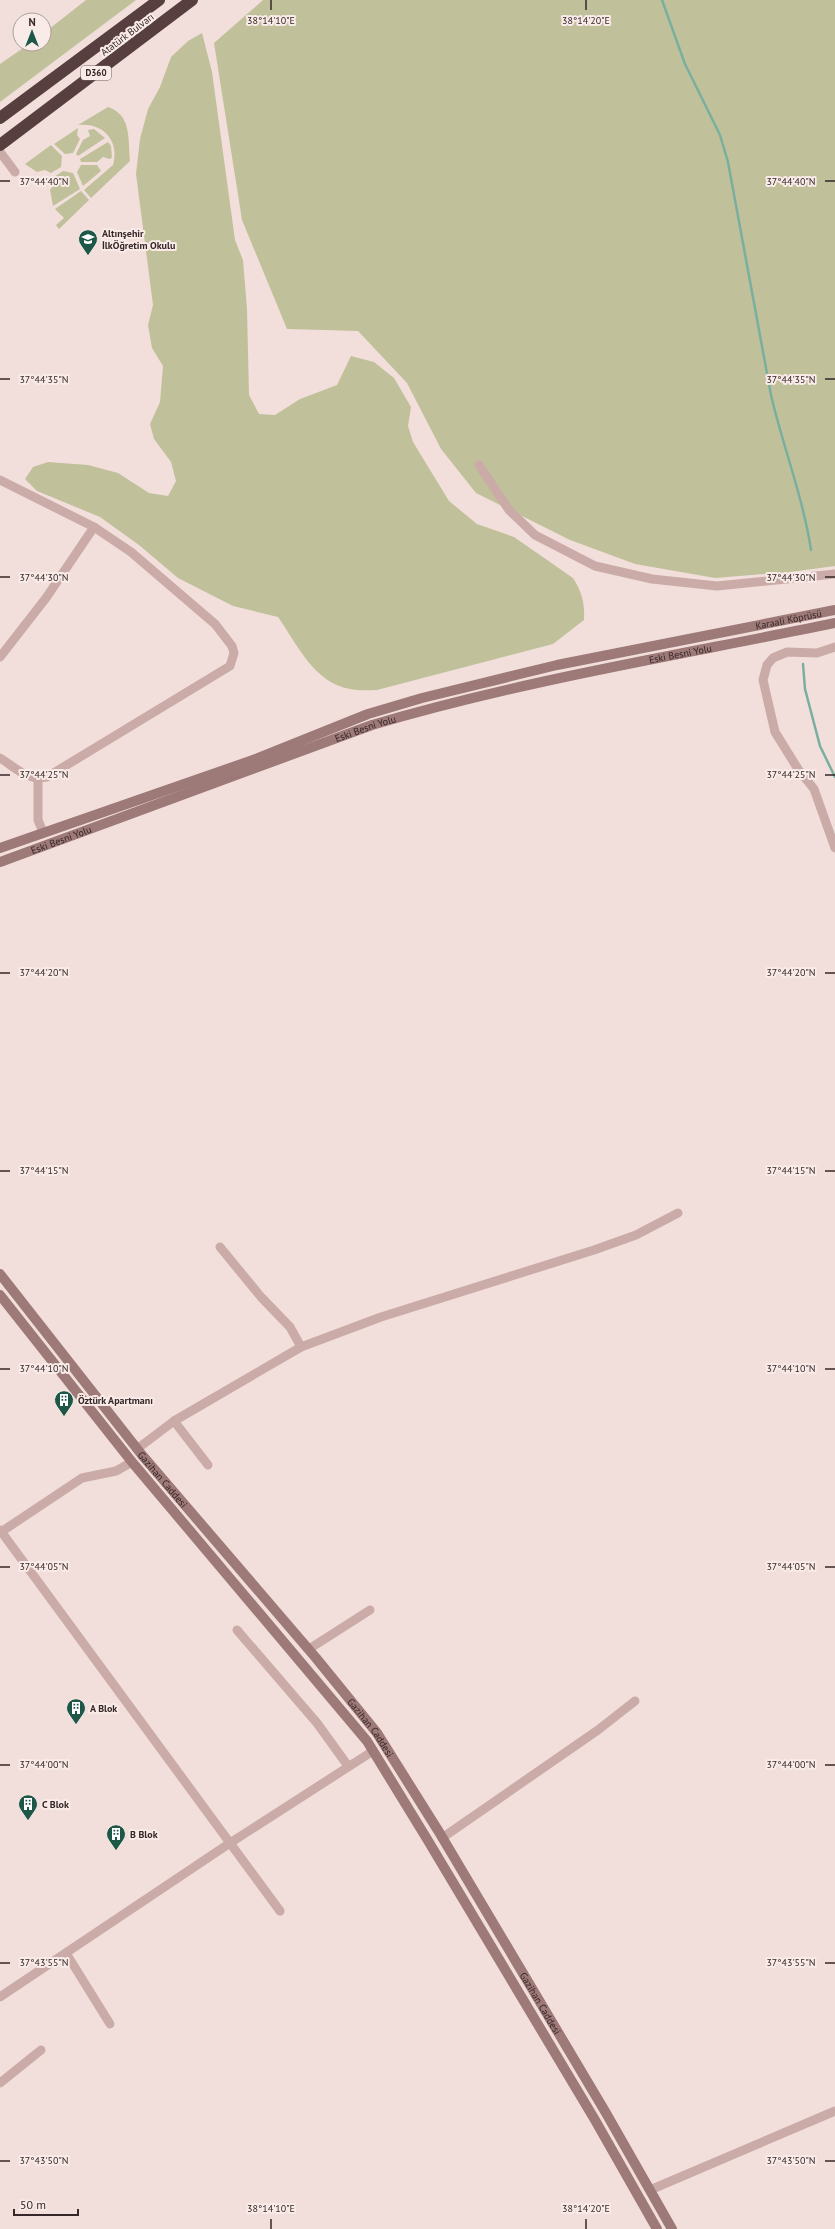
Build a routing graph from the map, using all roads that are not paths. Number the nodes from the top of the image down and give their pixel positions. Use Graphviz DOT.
graph roads {
  1 [pos="159,0"];
  2 [pos="192,0"];
  3 [pos="0,118"];
  4 [pos="3,144"];
  5 [pos="0,152"];
  6 [pos="15,172"];
  7 [pos="479,465"];
  8 [pos="0,480"];
  9 [pos="94,527"];
  10 [pos="835,574"];
  11 [pos="835,610"];
  12 [pos="835,623"];
  13 [pos="743,629"];
  14 [pos="745,641"];
  15 [pos="835,647"];
  16 [pos="0,657"];
  17 [pos="0,758"];
  18 [pos="38,779"];
  19 [pos="43,832"];
  20 [pos="0,848"];
  21 [pos="835,848"];
  22 [pos="0,862"];
  23 [pos="678,1213"];
  24 [pos="220,1247"];
  25 [pos="0,1274"];
  26 [pos="0,1295"];
  27 [pos="4,1307"];
  28 [pos="301,1347"];
  29 [pos="174,1421"];
  30 [pos="137,1449"];
  31 [pos="132,1462"];
  32 [pos="208,1465"];
  33 [pos="1,1531"];
  34 [pos="370,1610"];
  35 [pos="237,1630"];
  36 [pos="309,1649"];
  37 [pos="635,1701"];
  38 [pos="373,1751"];
  39 [pos="348,1766"];
  40 [pos="442,1838"];
  41 [pos="230,1843"];
  42 [pos="280,1911"];
  43 [pos="66,1952"];
  44 [pos="0,1997"];
  45 [pos="110,2024"];
  46 [pos="41,2050"];
  47 [pos="0,2083"];
  48 [pos="835,2111"];
  49 [pos="650,2190"];
  50 [pos="657,2229"];
  51 [pos="672,2229"];
  1 -- 3 [label="highway, Atatürk Bulvarı / D360"];
  2 -- 4 [label="highway, Atatürk Bulvarı / D360"];
  5 -- 6 [label="street"];
  7 -- 10 [label="street"];
  8 -- 9 [label="street"];
  9 -- 16 [label="street"];
  9 -- 18 [label="street"];
  11 -- 13 [label="main road, Karaali Köprüsü"];
  12 -- 14 [label="main road, Karaali Köprüsü"];
  13 -- 19 [label="main road, Eski Besni Yolu"];
  14 -- 22 [label="main road, Eski Besni Yolu"];
  15 -- 21 [label="street"];
  17 -- 18 [label="street"];
  18 -- 19 [label="street"];
  19 -- 20 [label="main road, Eski Besni Yolu"];
  23 -- 28 [label="street"];
  24 -- 28 [label="street"];
  25 -- 30 [label="main road, Gazihan Caddesi"];
  26 -- 27 [label="main road, Gazihan Caddesi"];
  27 -- 31 [label="main road, Gazihan Caddesi"];
  28 -- 29 [label="street"];
  29 -- 30 [label="street"];
  29 -- 32 [label="street"];
  30 -- 36 [label="main road, Gazihan Caddesi"];
  31 -- 33 [label="street"];
  31 -- 38 [label="main road, Gazihan Caddesi"];
  33 -- 41 [label="street"];
  34 -- 36 [label="street"];
  35 -- 39 [label="street"];
  36 -- 40 [label="main road, Gazihan Caddesi"];
  37 -- 40 [label="street"];
  38 -- 39 [label="street"];
  38 -- 50 [label="main road, Gazihan Caddesi"];
  39 -- 41 [label="street"];
  40 -- 49 [label="main road, Gazihan Caddesi"];
  41 -- 42 [label="street"];
  41 -- 43 [label="street"];
  43 -- 44 [label="street"];
  43 -- 45 [label="street"];
  46 -- 47 [label="street"];
  48 -- 49 [label="street"];
  49 -- 51 [label="main road, Gazihan Caddesi"];
}
